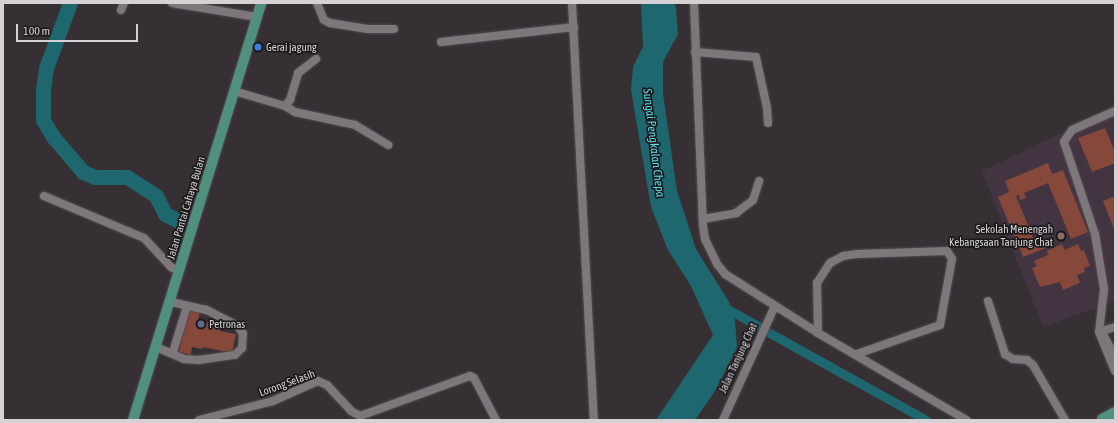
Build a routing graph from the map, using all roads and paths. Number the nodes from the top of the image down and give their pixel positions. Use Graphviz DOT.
graph roads {
  1 [pos="172,3"];
  2 [pos="261,3"];
  3 [pos="317,3"];
  4 [pos="572,3"];
  5 [pos="694,3"];
  6 [pos="257,17"];
  7 [pos="574,27"];
  8 [pos="394,29"];
  9 [pos="441,42"];
  10 [pos="695,52"];
  11 [pos="316,59"];
  12 [pos="234,91"];
  13 [pos="285,106"];
  14 [pos="1115,111"];
  15 [pos="768,123"];
  16 [pos="388,145"];
  17 [pos="759,181"];
  18 [pos="44,196"];
  19 [pos="703,219"];
  20 [pos="179,271"];
  21 [pos="988,301"];
  22 [pos="170,302"];
  23 [pos="187,306"];
  24 [pos="775,306"];
  25 [pos="1115,327"];
  26 [pos="1100,329"];
  27 [pos="818,333"];
  28 [pos="156,347"];
  29 [pos="173,352"];
  30 [pos="857,354"];
  31 [pos="1115,356"];
  32 [pos="1115,371"];
  33 [pos="1115,412"];
  34 [pos="1115,417"];
  35 [pos="133,420"];
  36 [pos="199,420"];
  37 [pos="496,420"];
  38 [pos="594,420"];
  39 [pos="723,420"];
  40 [pos="966,420"];
  41 [pos="1065,420"];
  42 [pos="1101,420"];
  1 -- 6 [label="street"];
  2 -- 6 [label="main road, Jalan Pantai Cahaya Bulan"];
  3 -- 8 [label="street"];
  4 -- 7 [label="street"];
  5 -- 10 [label="street"];
  6 -- 12 [label="main road, Jalan Pantai Cahaya Bulan"];
  7 -- 9 [label="street"];
  7 -- 38 [label="street"];
  10 -- 15 [label="street"];
  10 -- 19 [label="street"];
  11 -- 13 [label="street"];
  12 -- 13 [label="street"];
  12 -- 20 [label="main road, Jalan Pantai Cahaya Bulan"];
  13 -- 16 [label="street"];
  14 -- 26 [label="street"];
  17 -- 19 [label="street"];
  18 -- 20 [label="street"];
  19 -- 24 [label="street"];
  20 -- 22 [label="main road, Jalan Pantai Cahaya Bulan"];
  21 -- 41 [label="street"];
  22 -- 23 [label="street"];
  22 -- 28 [label="main road, Jalan Pantai Cahaya Bulan"];
  23 -- 29 [label="street"];
  23 -- 29 [label="street"];
  24 -- 27 [label="street"];
  24 -- 39 [label="street, Jalan Tanjung Chat"];
  25 -- 26 [label="street"];
  26 -- 31 [label="street"];
  26 -- 32 [label="street"];
  27 -- 30 [label="street"];
  27 -- 30 [label="street"];
  28 -- 29 [label="street"];
  28 -- 35 [label="main road, Jalan Pantai Cahaya Bulan"];
  30 -- 40 [label="street"];
  33 -- 42 [label="main road"];
  34 -- 42 [label="main road"];
  36 -- 37 [label="street, Lorong Selasih"];
}
